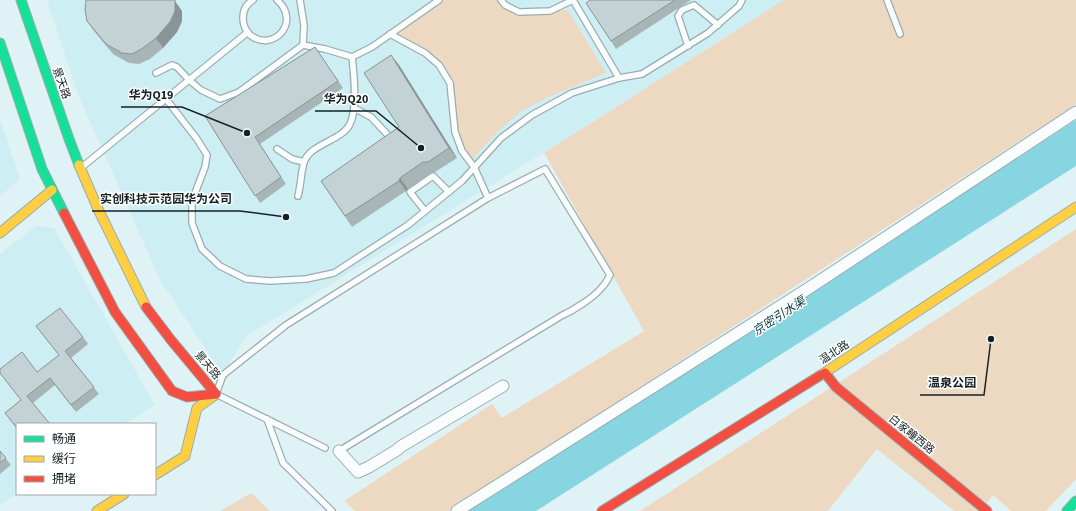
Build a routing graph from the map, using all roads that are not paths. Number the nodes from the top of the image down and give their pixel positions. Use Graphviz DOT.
graph roads {
  1 [pos="21,0"];
  2 [pos="278,0"];
  3 [pos="300,0"];
  4 [pos="439,0"];
  5 [pos="501,0"];
  6 [pos="573,0"];
  7 [pos="742,0"];
  8 [pos="887,0"];
  9 [pos="248,1"];
  10 [pos="718,24"];
  11 [pos="248,32"];
  12 [pos="390,34"];
  13 [pos="900,34"];
  14 [pos="0,43"];
  15 [pos="303,45"];
  16 [pos="688,46"];
  17 [pos="352,58"];
  18 [pos="156,73"];
  19 [pos="619,78"];
  20 [pos="189,80"];
  21 [pos="166,99"];
  22 [pos="354,108"];
  23 [pos="1076,112"];
  24 [pos="387,134"];
  25 [pos="277,149"];
  26 [pos="304,162"];
  27 [pos="474,167"];
  28 [pos="81,169"];
  29 [pos="52,190"];
  30 [pos="449,192"];
  31 [pos="298,196"];
  32 [pos="488,198"];
  33 [pos="1076,207"];
  34 [pos="425,211"];
  35 [pos="0,233"];
  36 [pos="825,373"];
  37 [pos="503,386"];
  38 [pos="216,394"];
  39 [pos="267,419"];
  40 [pos="325,448"];
  41 [pos="339,451"];
  42 [pos="156,474"];
  43 [pos="122,495"];
  44 [pos="1076,501"];
  45 [pos="97,511"];
  46 [pos="332,511"];
  47 [pos="457,511"];
  48 [pos="602,511"];
  49 [pos="987,511"];
  50 [pos="1067,511"];
  1 -- 28 [label="street, 景天路"];
  2 -- 11 [label="lane"];
  3 -- 15 [label="lane"];
  4 -- 12 [label="lane"];
  5 -- 6 [label="lane"];
  6 -- 19 [label="lane"];
  7 -- 10 [label="lane"];
  8 -- 13 [label="lane"];
  9 -- 11 [label="lane"];
  10 -- 16 [label="lane"];
  10 -- 16 [label="lane"];
  11 -- 20 [label="lane"];
  12 -- 17 [label="lane"];
  12 -- 27 [label="lane"];
  14 -- 29 [label="street, 景天路"];
  15 -- 17 [label="lane"];
  15 -- 20 [label="lane"];
  16 -- 19 [label="lane"];
  17 -- 22 [label="lane"];
  18 -- 20 [label="lane"];
  19 -- 27 [label="lane"];
  20 -- 21 [label="lane"];
  21 -- 28 [label="lane"];
  21 -- 34 [label="lane"];
  22 -- 24 [label="lane"];
  22 -- 26 [label="lane"];
  23 -- 47 [label="street"];
  25 -- 26 [label="lane"];
  26 -- 31 [label="lane"];
  27 -- 30 [label="lane"];
  27 -- 32 [label="lane"];
  28 -- 38 [label="street, 景天路"];
  29 -- 35 [label="street"];
  29 -- 38 [label="street, 景天路"];
  30 -- 34 [label="lane"];
  30 -- 34 [label="lane"];
  32 -- 38 [label="lane"];
  32 -- 41 [label="lane"];
  33 -- 36 [label="street, 温北路"];
  36 -- 48 [label="street, 温北路"];
  36 -- 49 [label="street, 白家疃西路"];
  37 -- 41 [label="street"];
  38 -- 39 [label="lane"];
  38 -- 42 [label="street"];
  39 -- 40 [label="lane"];
  39 -- 46 [label="lane"];
  43 -- 45 [label="street"];
  44 -- 50 [label="street"];
}
